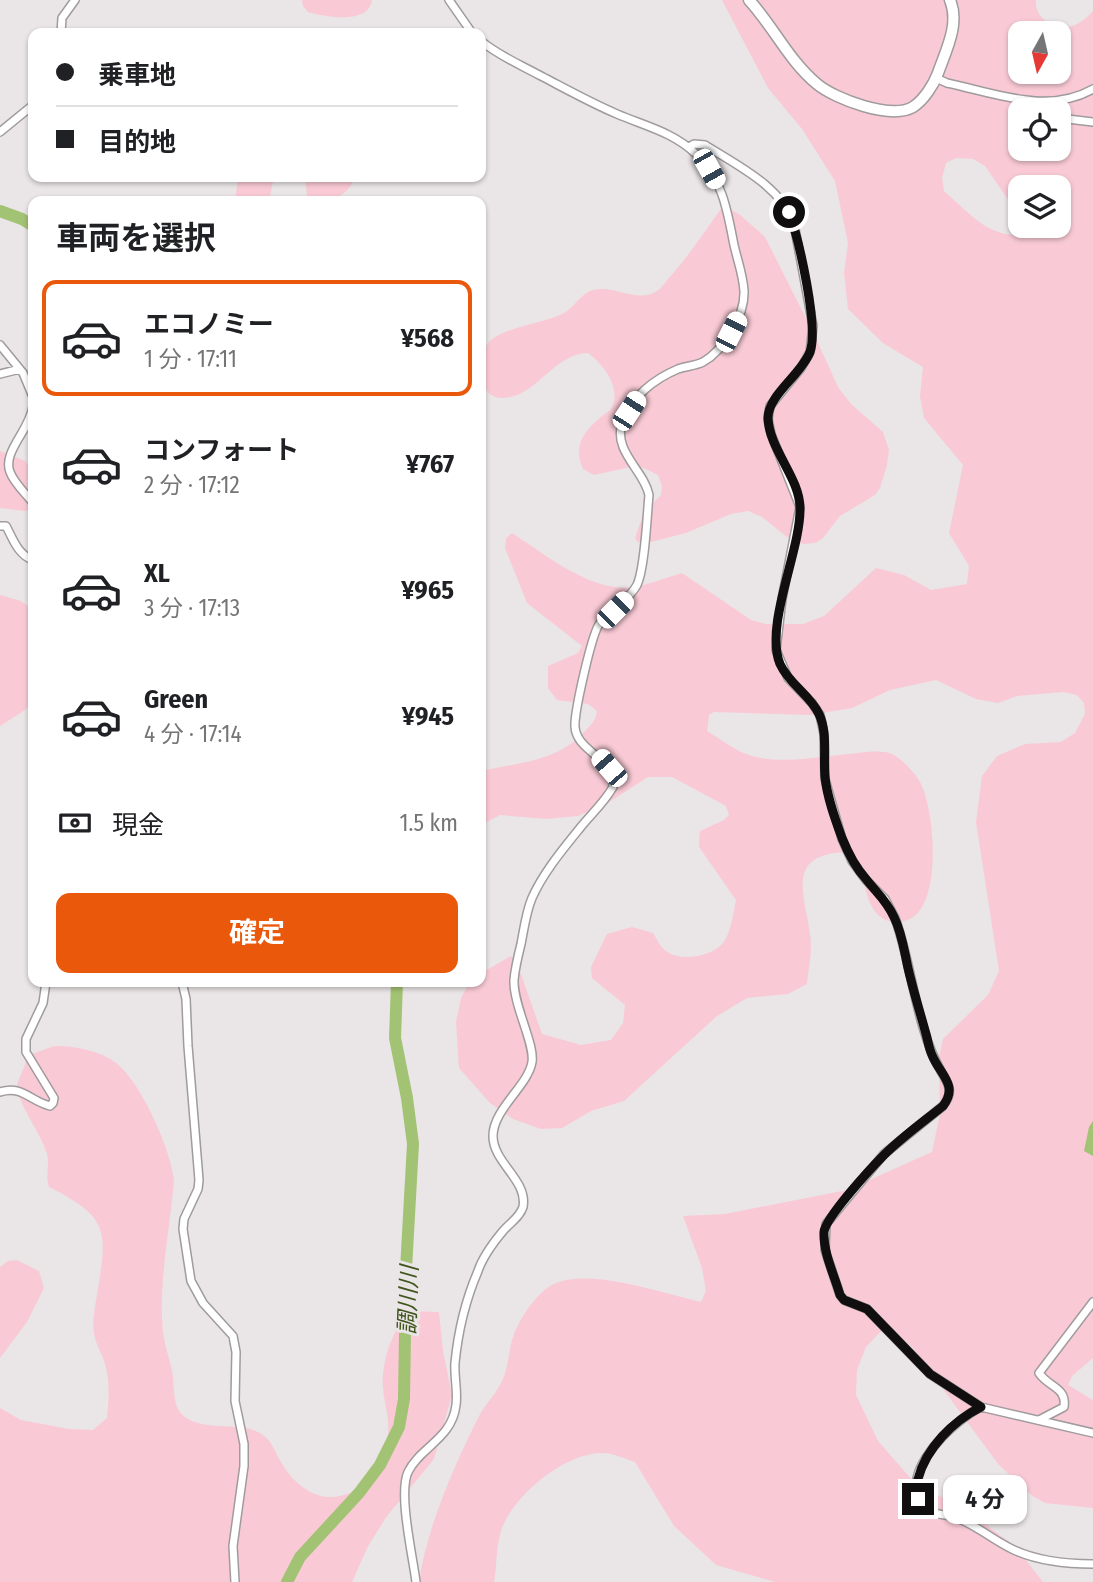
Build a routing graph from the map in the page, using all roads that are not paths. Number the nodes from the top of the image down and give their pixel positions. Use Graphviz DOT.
graph roads {
  1 [pos="75,0"];
  2 [pos="449,0"];
  3 [pos="749,0"];
  4 [pos="950,0"];
  5 [pos="61,28"];
  6 [pos="469,28"];
  7 [pos="486,44"];
  8 [pos="936,78"];
  9 [pos="1093,89"];
  10 [pos="1010,98"];
  11 [pos="1070,98"];
  12 [pos="28,109"];
  13 [pos="1071,119"];
  14 [pos="1093,122"];
  15 [pos="0,132"];
  16 [pos="689,147"];
  17 [pos="0,345"];
  18 [pos="20,369"];
  19 [pos="0,374"];
  20 [pos="28,386"];
  21 [pos="28,423"];
  22 [pos="28,497"];
  23 [pos="0,526"];
  24 [pos="28,559"];
  25 [pos="45,987"];
  26 [pos="183,987"];
  27 [pos="0,1092"];
  28 [pos="1093,1302"];
  29 [pos="981,1407"];
  30 [pos="1037,1420"];
  31 [pos="1093,1433"];
  32 [pos="1093,1564"];
  33 [pos="234,1582"];
  34 [pos="416,1582"];
  1 -- 5 [label="street"];
  2 -- 6 [label="street"];
  3 -- 8 [label="main road"];
  4 -- 8 [label="main road"];
  7 -- 16 [label="street"];
  8 -- 10 [label="street"];
  9 -- 11 [label="street"];
  12 -- 15 [label="street"];
  13 -- 14 [label="street"];
  16 -- 29 [label="street"];
  16 -- 34 [label="street"];
  17 -- 18 [label="street"];
  18 -- 19 [label="street"];
  18 -- 20 [label="street"];
  21 -- 22 [label="street"];
  23 -- 24 [label="street"];
  25 -- 27 [label="street"];
  26 -- 33 [label="street"];
  28 -- 30 [label="street"];
  29 -- 30 [label="street"];
  29 -- 32 [label="street"];
  30 -- 31 [label="street"];
}
